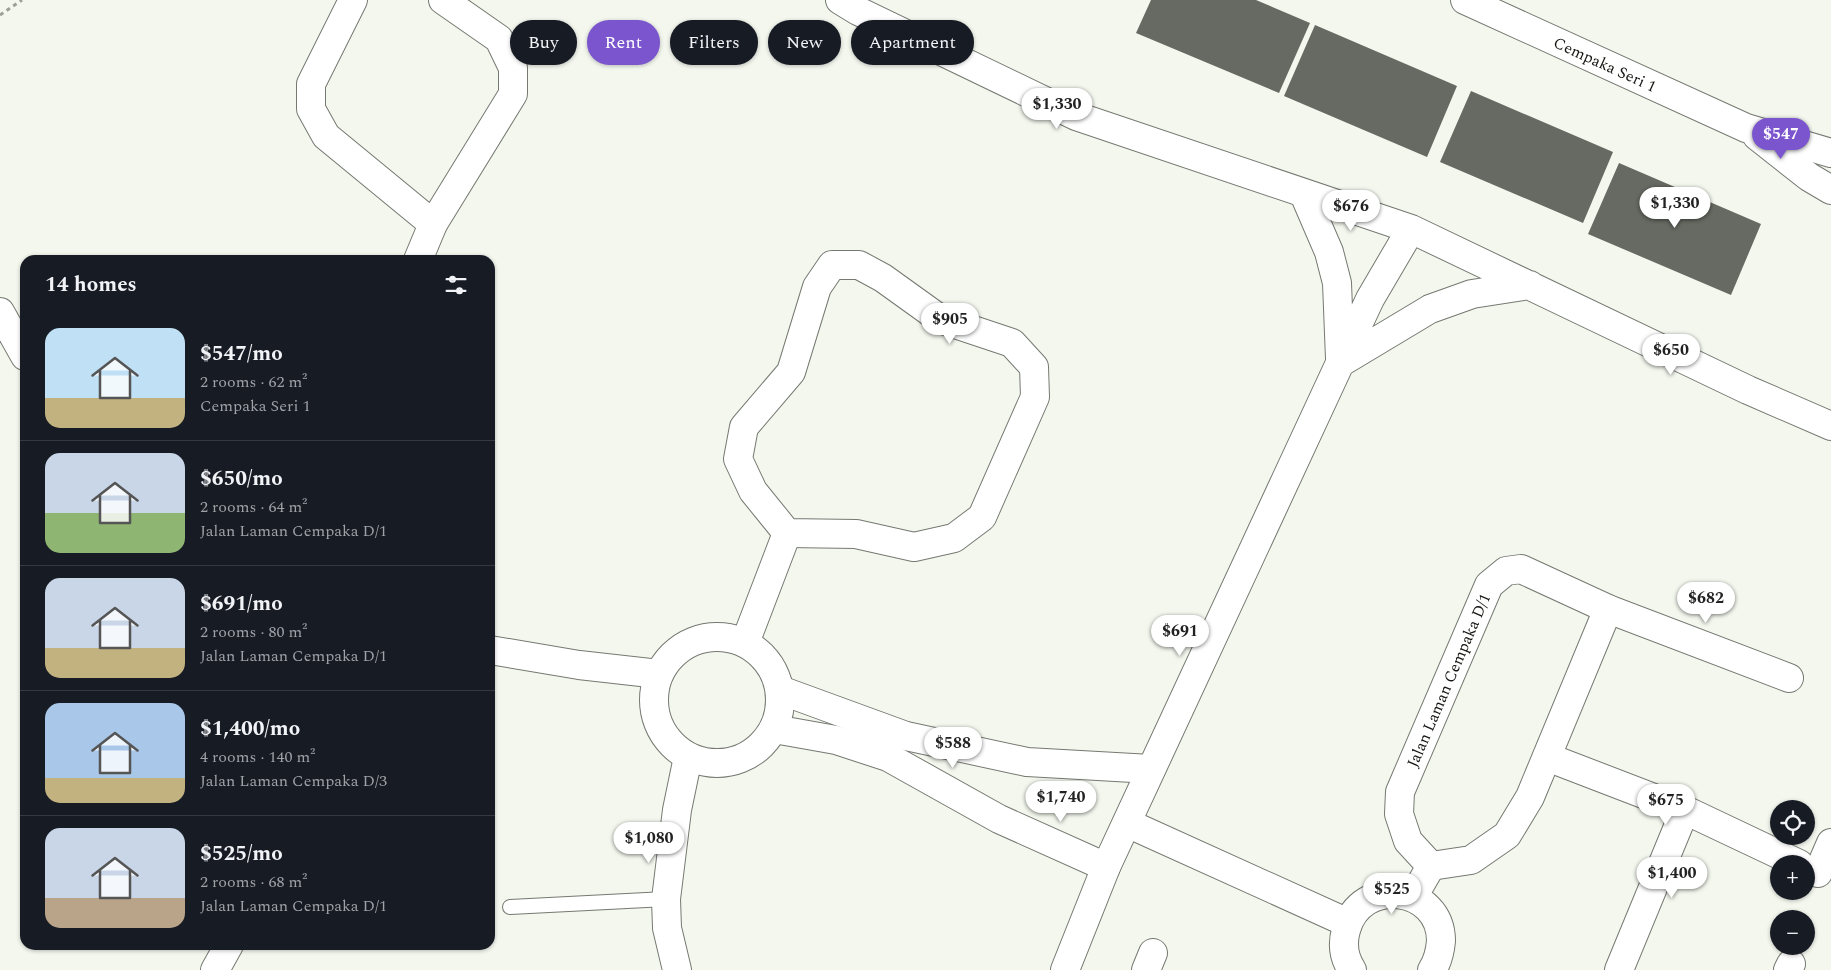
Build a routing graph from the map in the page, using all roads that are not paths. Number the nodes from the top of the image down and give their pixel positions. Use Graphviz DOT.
graph roads {
  1 [pos="353,0"];
  2 [pos="444,0"];
  3 [pos="840,0"];
  4 [pos="1465,0"];
  5 [pos="1746,128"];
  6 [pos="1831,153"];
  7 [pos="1831,190"];
  8 [pos="1304,194"];
  9 [pos="433,224"];
  10 [pos="1411,229"];
  11 [pos="420,255"];
  12 [pos="1530,285"];
  13 [pos="0,312"];
  14 [pos="20,347"];
  15 [pos="1340,362"];
  16 [pos="1831,426"];
  17 [pos="787,533"];
  18 [pos="1608,609"];
  19 [pos="745,643"];
  20 [pos="495,650"];
  21 [pos="659,674"];
  22 [pos="1789,678"];
  23 [pos="780,690"];
  24 [pos="774,729"];
  25 [pos="688,757"];
  26 [pos="1547,757"];
  27 [pos="1152,769"];
  28 [pos="1684,810"];
  29 [pos="1128,823"];
  30 [pos="1831,843"];
  31 [pos="1782,855"];
  32 [pos="1431,866"];
  33 [pos="1106,867"];
  34 [pos="1815,868"];
  35 [pos="1413,897"];
  36 [pos="666,899"];
  37 [pos="510,907"];
  38 [pos="1348,923"];
  39 [pos="226,950"];
  40 [pos="1437,968"];
  41 [pos="215,970"];
  42 [pos="678,970"];
  43 [pos="1065,970"];
  44 [pos="1352,970"];
  45 [pos="1619,970"];
  1 -- 9 [label="street"];
  2 -- 9 [label="street"];
  3 -- 8 [label="street"];
  4 -- 5 [label="street, Cempaka Seri 1"];
  5 -- 6 [label="street, Cempaka Seri 1"];
  5 -- 7 [label="street, Cempaka Seri 1"];
  8 -- 10 [label="street"];
  8 -- 15 [label="street"];
  9 -- 11 [label="street"];
  10 -- 12 [label="street"];
  10 -- 15 [label="street"];
  12 -- 15 [label="street"];
  12 -- 16 [label="street"];
  13 -- 14 [label="street"];
  15 -- 27 [label="street"];
  17 -- 17 [label="street"];
  17 -- 19 [label="street"];
  18 -- 22 [label="street, Jalan Laman Cempaka D/1"];
  18 -- 26 [label="street"];
  18 -- 32 [label="street, Jalan Laman Cempaka D/1"];
  19 -- 21 [label="street"];
  19 -- 23 [label="street"];
  20 -- 21 [label="street"];
  21 -- 25 [label="street"];
  23 -- 24 [label="street"];
  23 -- 27 [label="street"];
  24 -- 25 [label="street"];
  24 -- 33 [label="street"];
  25 -- 36 [label="street"];
  26 -- 28 [label="street"];
  26 -- 32 [label="street"];
  27 -- 29 [label="street"];
  28 -- 31 [label="street"];
  28 -- 45 [label="street"];
  29 -- 33 [label="street"];
  29 -- 38 [label="street"];
  30 -- 34 [label="street"];
  32 -- 35 [label="street"];
  33 -- 43 [label="street"];
  35 -- 38 [label="street"];
  35 -- 40 [label="street"];
  36 -- 37 [label="lane"];
  36 -- 42 [label="street"];
  38 -- 44 [label="street"];
  39 -- 41 [label="street"];
}
